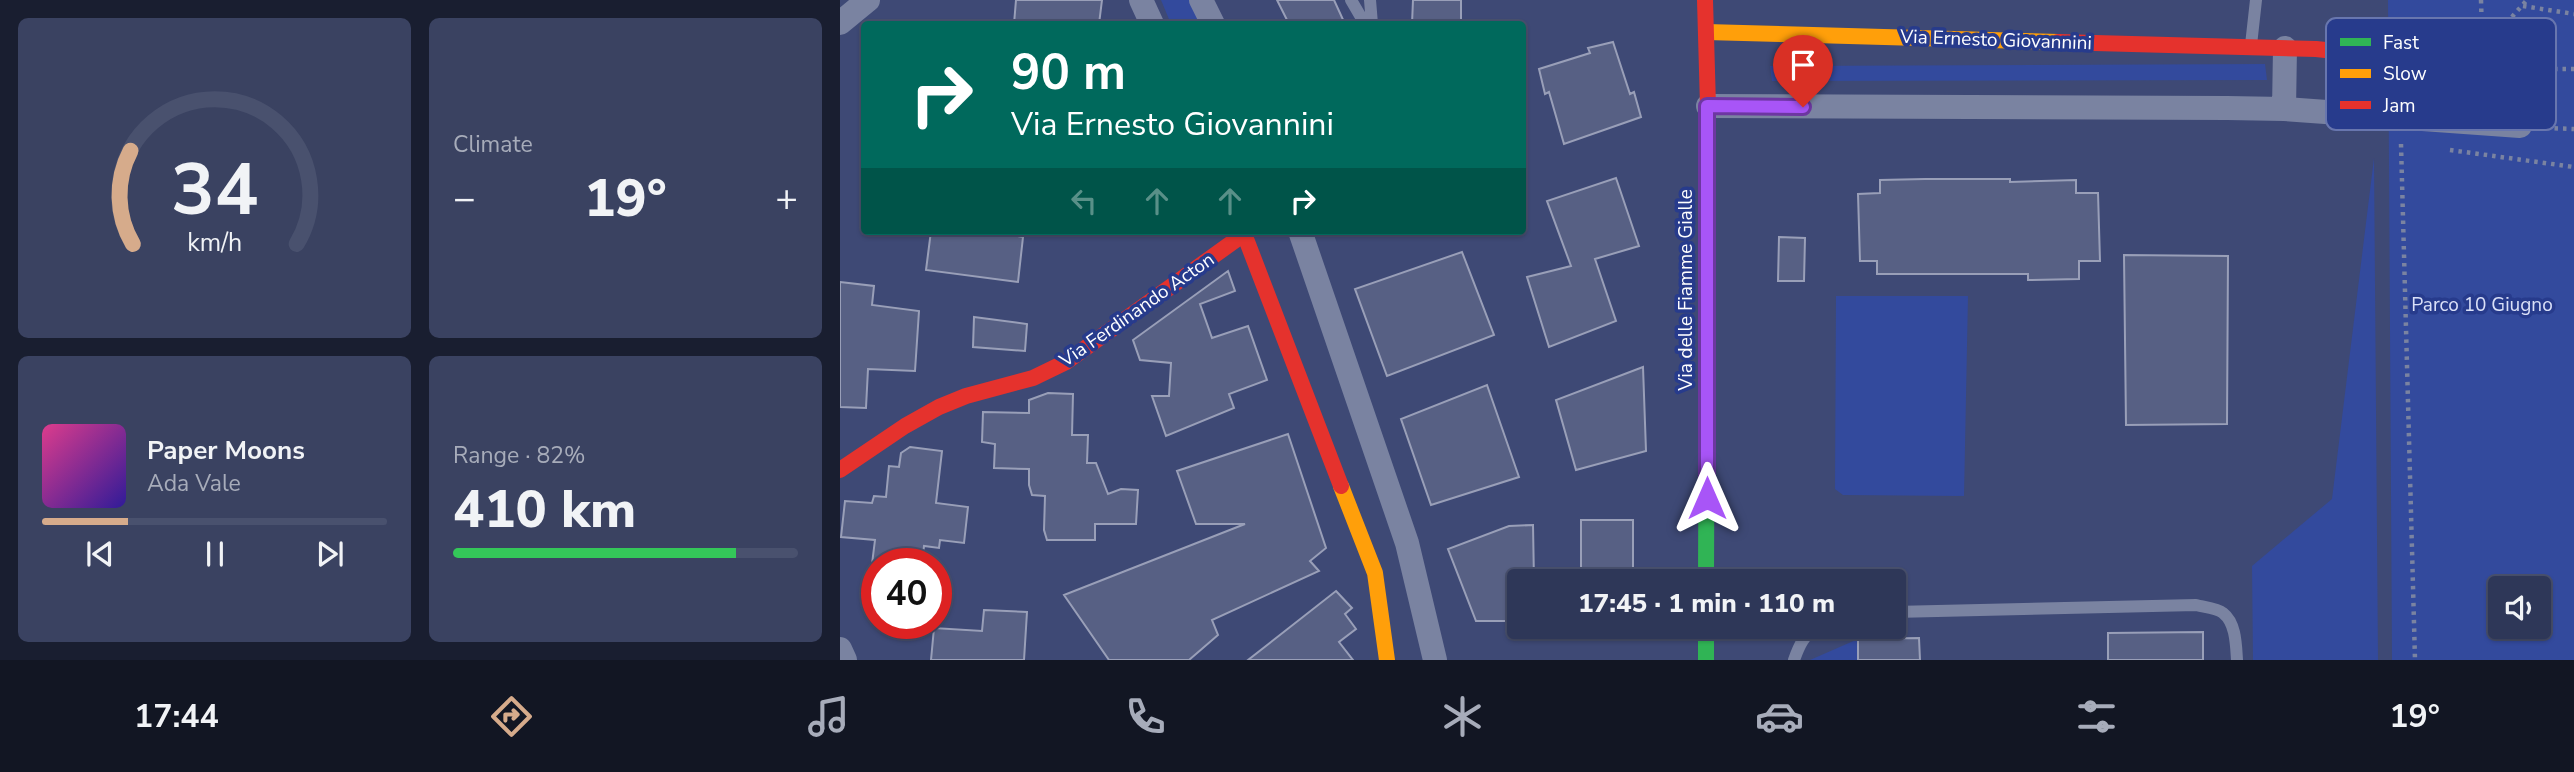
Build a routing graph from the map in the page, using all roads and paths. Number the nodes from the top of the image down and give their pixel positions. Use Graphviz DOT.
graph roads {
  1 [pos="867,0"];
  2 [pos="1141,0"];
  3 [pos="1201,0"];
  4 [pos="1351,0"];
  5 [pos="1370,0"];
  6 [pos="1705,0"];
  7 [pos="2256,0"];
  8 [pos="2480,0"];
  9 [pos="2522,6"];
  10 [pos="2574,14"];
  11 [pos="2481,18"];
  12 [pos="1151,21"];
  13 [pos="1212,21"];
  14 [pos="1363,21"];
  15 [pos="1372,21"];
  16 [pos="840,23"];
  17 [pos="1706,32"];
  18 [pos="2251,47"];
  19 [pos="2285,48"];
  20 [pos="2326,52"];
  21 [pos="1707,106"];
  22 [pos="2284,110"];
  23 [pos="2326,113"];
  24 [pos="2414,144"];
  25 [pos="2439,148"];
  26 [pos="2574,167"];
  27 [pos="1240,235"];
  28 [pos="1244,235"];
  29 [pos="1301,235"];
  30 [pos="840,470"];
  31 [pos="1706,569"];
  32 [pos="1906,612"];
  33 [pos="1706,639"];
  34 [pos="1804,639"];
  35 [pos="840,649"];
  36 [pos="845,660"];
  37 [pos="1387,660"];
  38 [pos="1435,660"];
  39 [pos="1706,660"];
  40 [pos="1794,660"];
  41 [pos="2236,660"];
  42 [pos="2415,660"];
  1 -- 16 [label="street"];
  2 -- 12 [label="street"];
  3 -- 13 [label="street"];
  4 -- 14 [label="lane"];
  5 -- 15 [label="lane"];
  6 -- 17 [label="street, Via delle Fiamme Gialle"];
  7 -- 18 [label="lane"];
  8 -- 11 [label="path"];
  9 -- 10 [label="path"];
  17 -- 18 [label="street, Via Ernesto Giovannini"];
  17 -- 21 [label="street, Via delle Fiamme Gialle"];
  18 -- 19 [label="street, Via Ernesto Giovannini"];
  19 -- 20 [label="street, Via Ernesto Giovannini"];
  19 -- 22 [label="street"];
  21 -- 22 [label="street"];
  21 -- 31 [label="street, Via delle Fiamme Gialle"];
  22 -- 23 [label="street"];
  24 -- 42 [label="path"];
  25 -- 26 [label="path"];
  27 -- 30 [label="street, Via Ferdinando Acton"];
  28 -- 37 [label="street, Via Ferdinando Acton"];
  29 -- 38 [label="street"];
  32 -- 41 [label="lane"];
  33 -- 39 [label="street"];
  34 -- 40 [label="lane"];
  35 -- 36 [label="street"];
}
